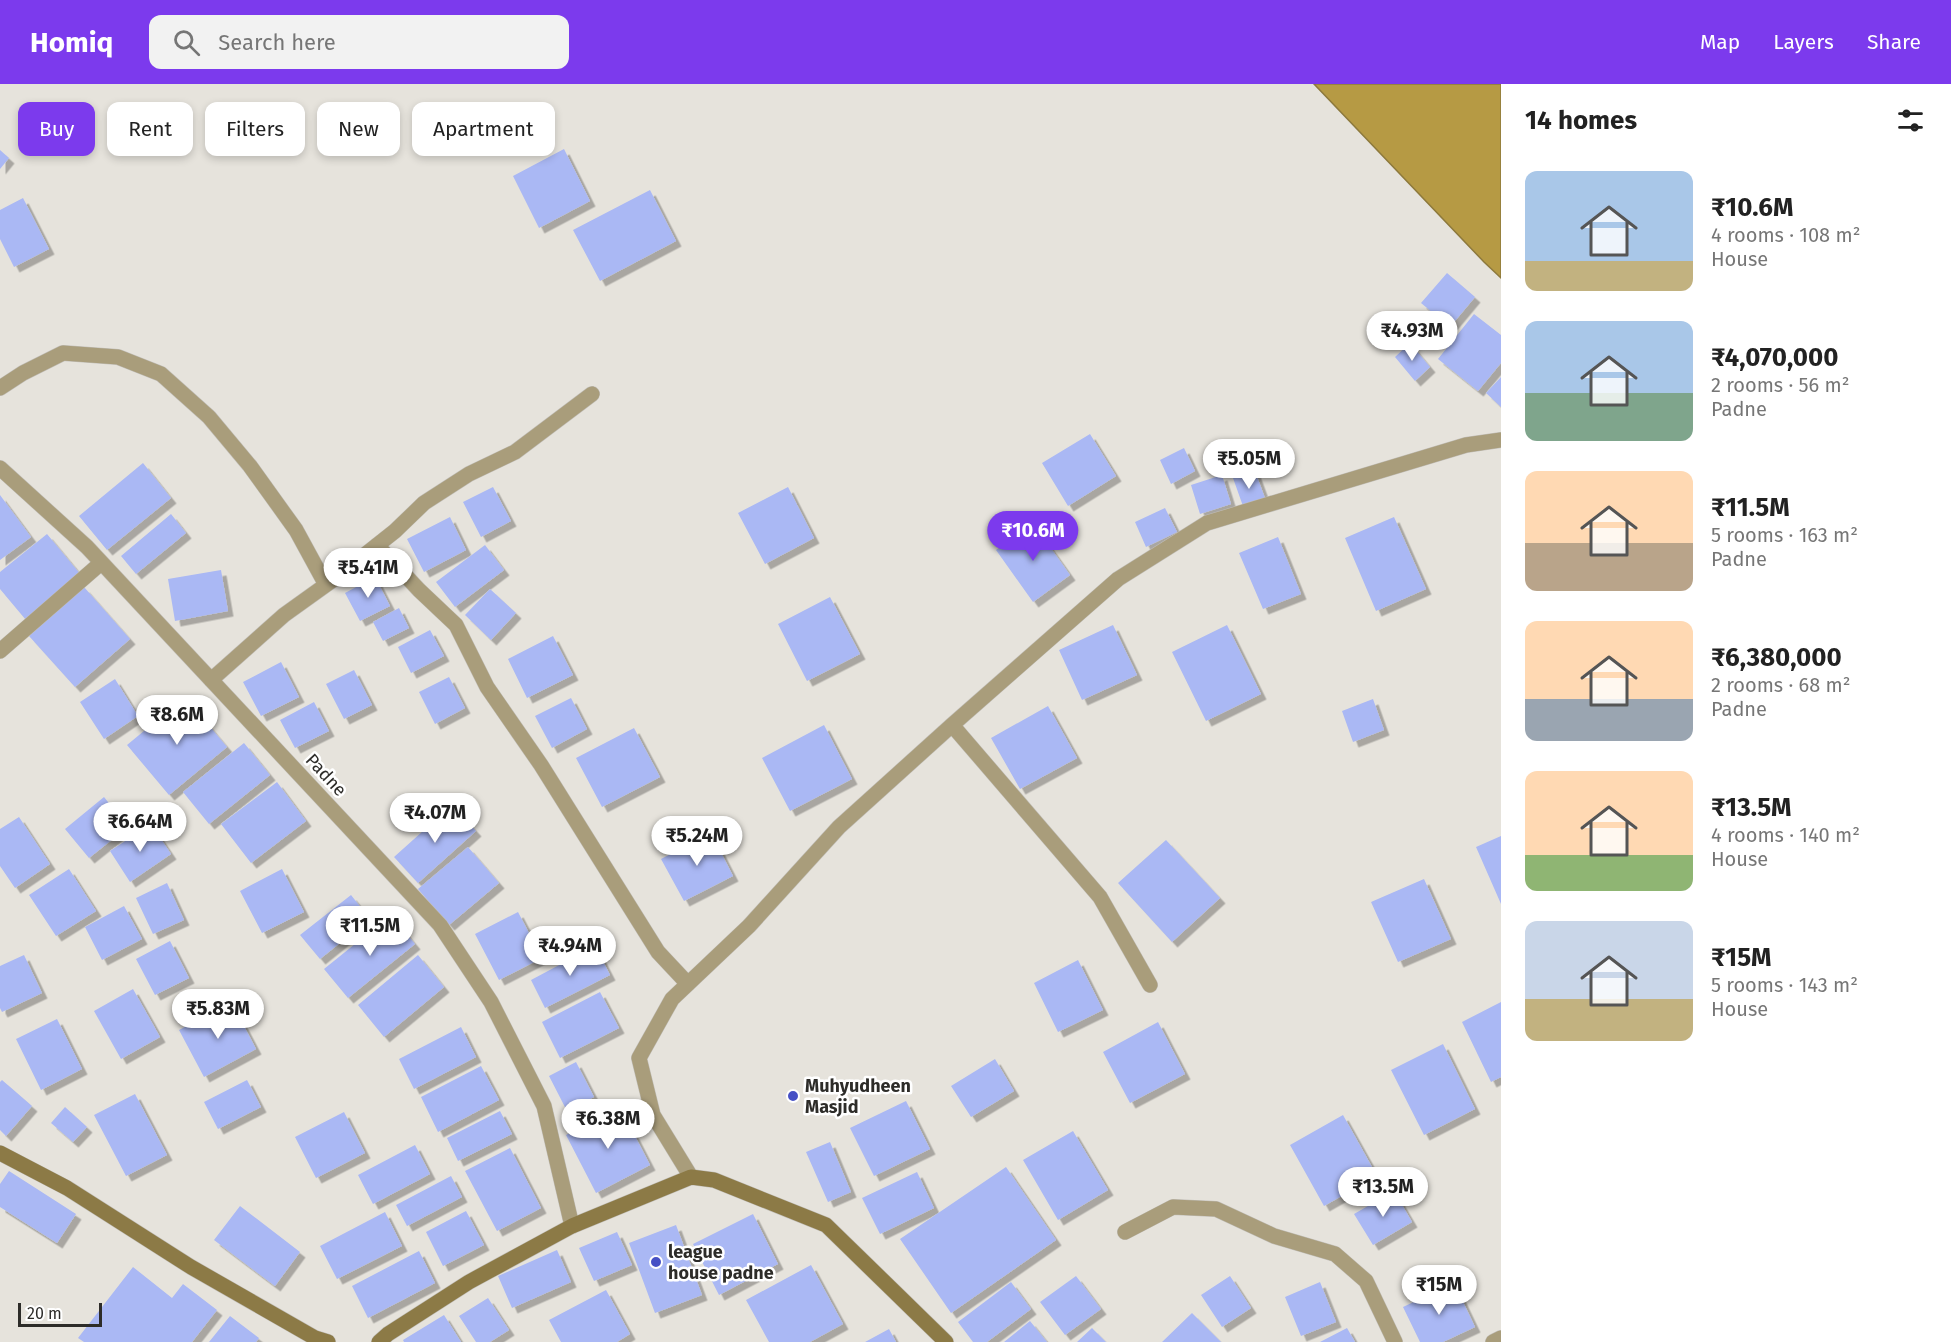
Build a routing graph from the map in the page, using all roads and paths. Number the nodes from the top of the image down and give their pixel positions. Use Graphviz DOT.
graph roads {
  1 [pos="0,388"];
  2 [pos="591,394"];
  3 [pos="1501,440"];
  4 [pos="0,468"];
  5 [pos="377,545"];
  6 [pos="101,563"];
  7 [pos="326,585"];
  8 [pos="0,651"];
  9 [pos="211,680"];
  10 [pos="952,725"];
  11 [pos="688,984"];
  12 [pos="1150,985"];
  13 [pos="0,1153"];
  14 [pos="691,1177"];
  15 [pos="572,1226"];
  16 [pos="1125,1232"];
  17 [pos="1501,1338"];
  18 [pos="328,1342"];
  19 [pos="379,1342"];
  20 [pos="946,1342"];
  21 [pos="1395,1342"];
  22 [pos="1493,1342"];
  1 -- 7 [label="street"];
  2 -- 5 [label="street"];
  3 -- 10 [label="street"];
  4 -- 6 [label="street, Padne"];
  5 -- 7 [label="street"];
  5 -- 11 [label="street"];
  6 -- 8 [label="street"];
  6 -- 9 [label="street, Padne"];
  7 -- 9 [label="street"];
  9 -- 15 [label="street, Padne"];
  10 -- 11 [label="street"];
  10 -- 12 [label="street"];
  11 -- 14 [label="street"];
  13 -- 18 [label="main road"];
  14 -- 15 [label="main road"];
  14 -- 20 [label="main road"];
  15 -- 19 [label="main road"];
  16 -- 21 [label="street"];
  17 -- 22 [label="street"];
}
